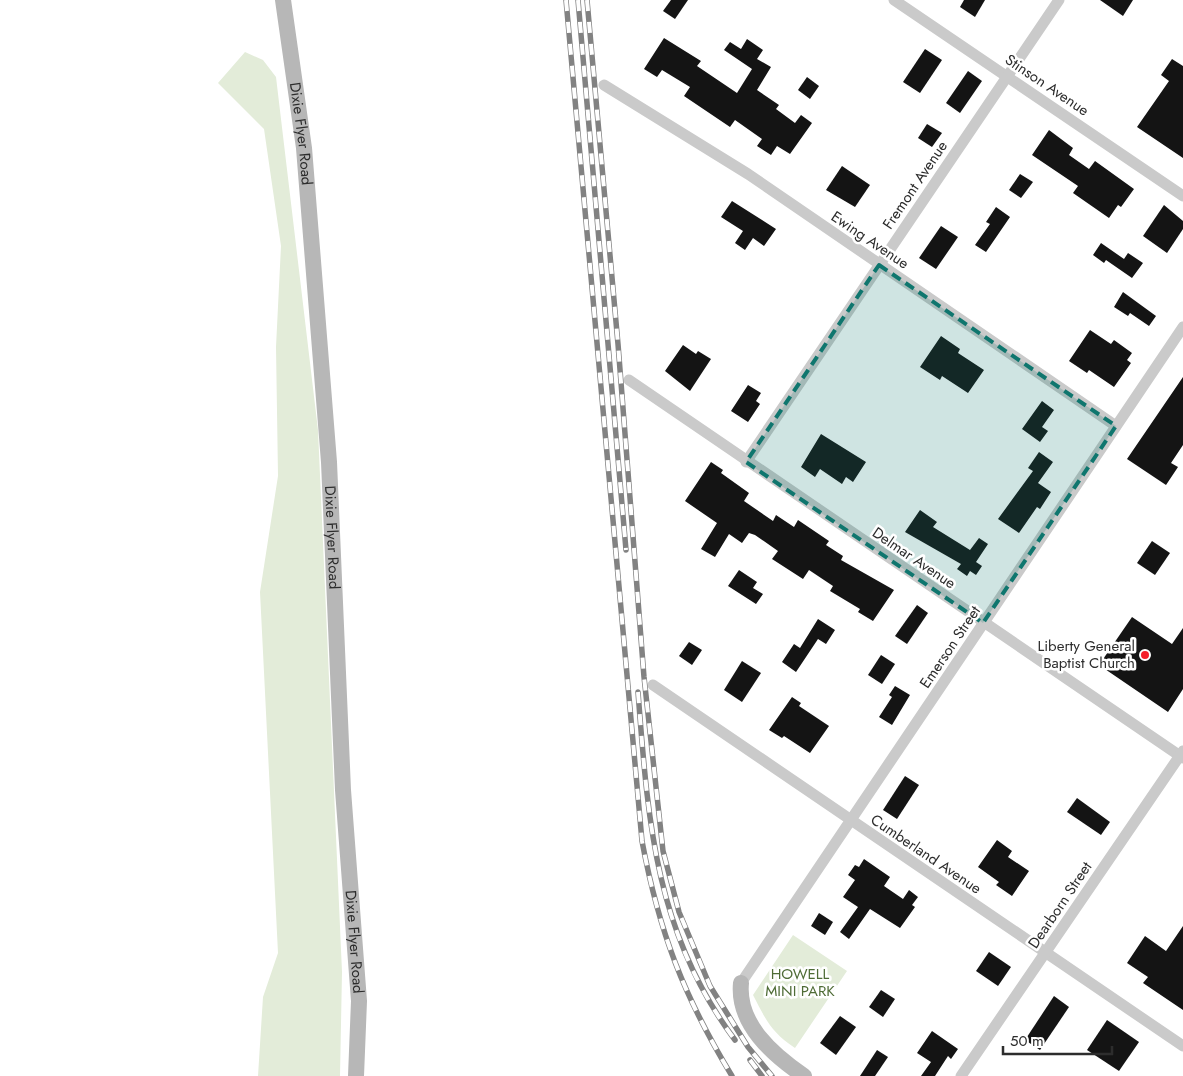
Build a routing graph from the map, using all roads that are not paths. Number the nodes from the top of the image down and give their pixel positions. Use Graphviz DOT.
graph roads {
  1 [pos="284,0"];
  2 [pos="894,0"];
  3 [pos="1059,0"];
  4 [pos="1008,76"];
  5 [pos="604,85"];
  6 [pos="1183,196"];
  7 [pos="880,265"];
  8 [pos="1183,327"];
  9 [pos="629,380"];
  10 [pos="1116,426"];
  11 [pos="746,462"];
  12 [pos="983,623"];
  13 [pos="653,685"];
  14 [pos="1182,755"];
  15 [pos="850,821"];
  16 [pos="1046,952"];
  17 [pos="741,983"];
  18 [pos="1183,1046"];
  19 [pos="356,1076"];
  20 [pos="804,1076"];
  21 [pos="961,1076"];
  1 -- 19 [label="street, Dixie Flyer Road"];
  2 -- 4 [label="street, Stinson Avenue"];
  3 -- 4 [label="street, Fremont Avenue"];
  4 -- 6 [label="street, Stinson Avenue"];
  4 -- 7 [label="street, Fremont Avenue"];
  5 -- 7 [label="street, Ewing Avenue"];
  7 -- 10 [label="street, Ewing Avenue"];
  7 -- 11 [label="street, Fremont Avenue"];
  8 -- 10 [label="street, Emerson Street"];
  9 -- 11 [label="street, Delmar Avenue"];
  10 -- 12 [label="street, Emerson Street"];
  11 -- 12 [label="street, Delmar Avenue"];
  12 -- 14 [label="street, Delmar Avenue"];
  12 -- 15 [label="street, Emerson Street"];
  13 -- 15 [label="street, Cumberland Avenue"];
  14 -- 16 [label="street, Dearborn Street"];
  15 -- 16 [label="street, Cumberland Avenue"];
  15 -- 17 [label="street, Emerson Street"];
  16 -- 18 [label="street, Cumberland Avenue"];
  16 -- 21 [label="street, Dearborn Street"];
  17 -- 20 [label="street"];
}
